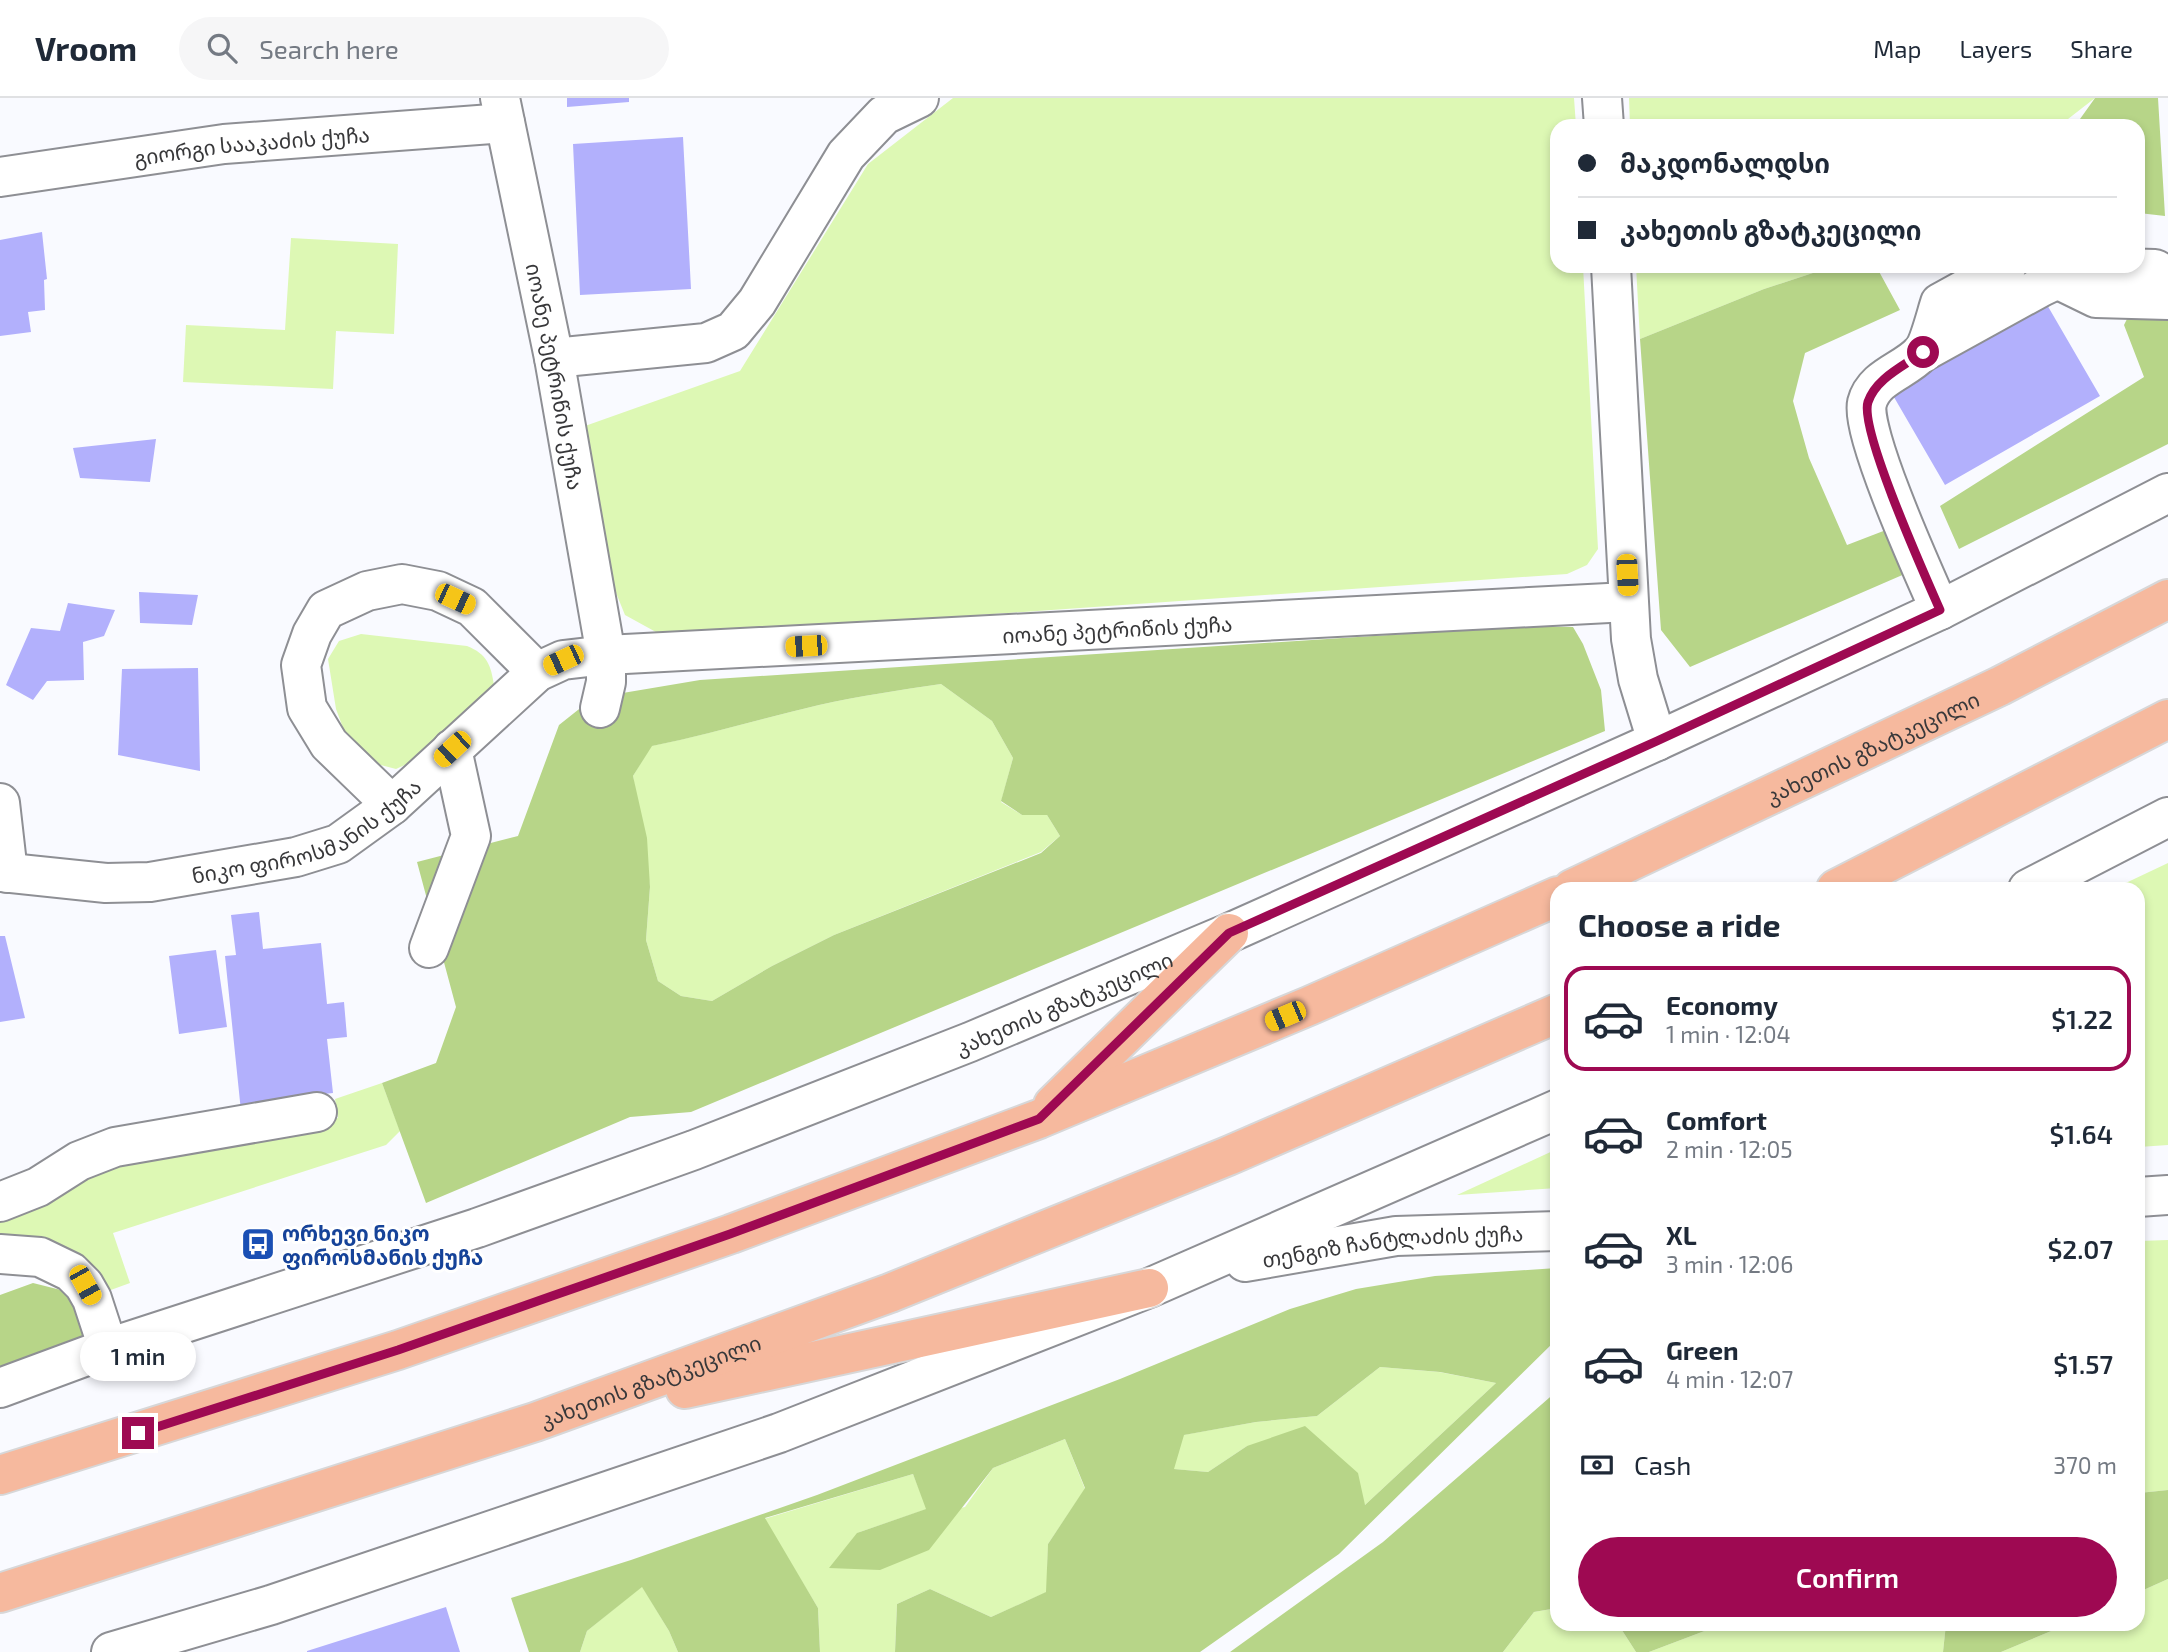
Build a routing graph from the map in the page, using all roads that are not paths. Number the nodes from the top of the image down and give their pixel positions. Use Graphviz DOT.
graph roads {
  1 [pos="919,98"];
  2 [pos="1602,98"];
  3 [pos="503,111"];
  4 [pos="1604,119"];
  5 [pos="0,177"];
  6 [pos="2145,245"];
  7 [pos="2168,247"];
  8 [pos="2145,269"];
  9 [pos="1611,273"];
  10 [pos="1994,273"];
  11 [pos="2070,273"];
  12 [pos="2168,276"];
  13 [pos="2057,279"];
  14 [pos="2168,300"];
  15 [pos="1923,352"];
  16 [pos="554,358"];
  17 [pos="2168,493"];
  18 [pos="2168,599"];
  19 [pos="1628,602"];
  20 [pos="1940,610"];
  21 [pos="606,656"];
  22 [pos="537,672"];
  23 [pos="600,708"];
  24 [pos="2168,719"];
  25 [pos="1657,741"];
  26 [pos="452,749"];
  27 [pos="0,803"];
  28 [pos="392,805"];
  29 [pos="2168,817"];
  30 [pos="4,872"];
  31 [pos="1587,882"];
  32 [pos="1850,882"];
  33 [pos="2042,882"];
  34 [pos="1550,900"];
  35 [pos="1229,933"];
  36 [pos="429,948"];
  37 [pos="1550,1016"];
  38 [pos="317,1112"];
  39 [pos="1550,1113"];
  40 [pos="1039,1119"];
  41 [pos="2168,1195"];
  42 [pos="2145,1197"];
  43 [pos="0,1202"];
  44 [pos="1550,1231"];
  45 [pos="0,1254"];
  46 [pos="1188,1271"];
  47 [pos="1149,1288"];
  48 [pos="108,1348"];
  49 [pos="0,1388"];
  50 [pos="536,1422"];
  51 [pos="0,1475"];
  52 [pos="0,1593"];
  53 [pos="144,1647"];
  54 [pos="111,1652"];
  1 -- 16 [label="street"];
  2 -- 4 [label="street"];
  3 -- 5 [label="street, გიორგი სააკაძის ქუჩა"];
  3 -- 16 [label="street, იოანე პეტრიწის ქუჩა"];
  6 -- 7 [label="street"];
  8 -- 12 [label="street"];
  9 -- 19 [label="street"];
  10 -- 15 [label="street"];
  11 -- 13 [label="street"];
  13 -- 14 [label="street"];
  13 -- 15 [label="street"];
  15 -- 20 [label="street"];
  16 -- 21 [label="street, იოანე პეტრიწის ქუჩა"];
  17 -- 20 [label="street, კახეთის გზატკეცილი"];
  18 -- 31 [label="highway, კახეთის გზატკეცილი"];
  19 -- 21 [label="street, იოანე პეტრიწის ქუჩა"];
  19 -- 25 [label="street"];
  20 -- 25 [label="street, კახეთის გზატკეცილი"];
  21 -- 22 [label="street, ნიკო ფიროსმანის ქუჩა"];
  21 -- 23 [label="street, იოანე პეტრიწის ქუჩა"];
  22 -- 26 [label="street, ნიკო ფიროსმანის ქუჩა"];
  22 -- 28 [label="street"];
  24 -- 32 [label="highway"];
  25 -- 35 [label="street, კახეთის გზატკეცილი"];
  26 -- 28 [label="street, ნიკო ფიროსმანის ქუჩა"];
  26 -- 36 [label="street"];
  27 -- 30 [label="street"];
  28 -- 30 [label="street, ნიკო ფიროსმანის ქუჩა"];
  29 -- 33 [label="street"];
  34 -- 40 [label="highway"];
  35 -- 40 [label="highway"];
  35 -- 48 [label="street, კახეთის გზატკეცილი"];
  37 -- 50 [label="highway, კახეთის გზატკეცილი"];
  38 -- 43 [label="street"];
  39 -- 46 [label="street"];
  40 -- 51 [label="highway"];
  41 -- 42 [label="street"];
  44 -- 46 [label="street, თენგიზ ჩანტლაძის ქუჩა"];
  45 -- 48 [label="street"];
  46 -- 47 [label="street"];
  47 -- 50 [label="highway"];
  47 -- 53 [label="street"];
  48 -- 49 [label="street, კახეთის გზატკეცილი"];
  50 -- 52 [label="highway, კახეთის გზატკეცილი"];
  53 -- 54 [label="street"];
}
